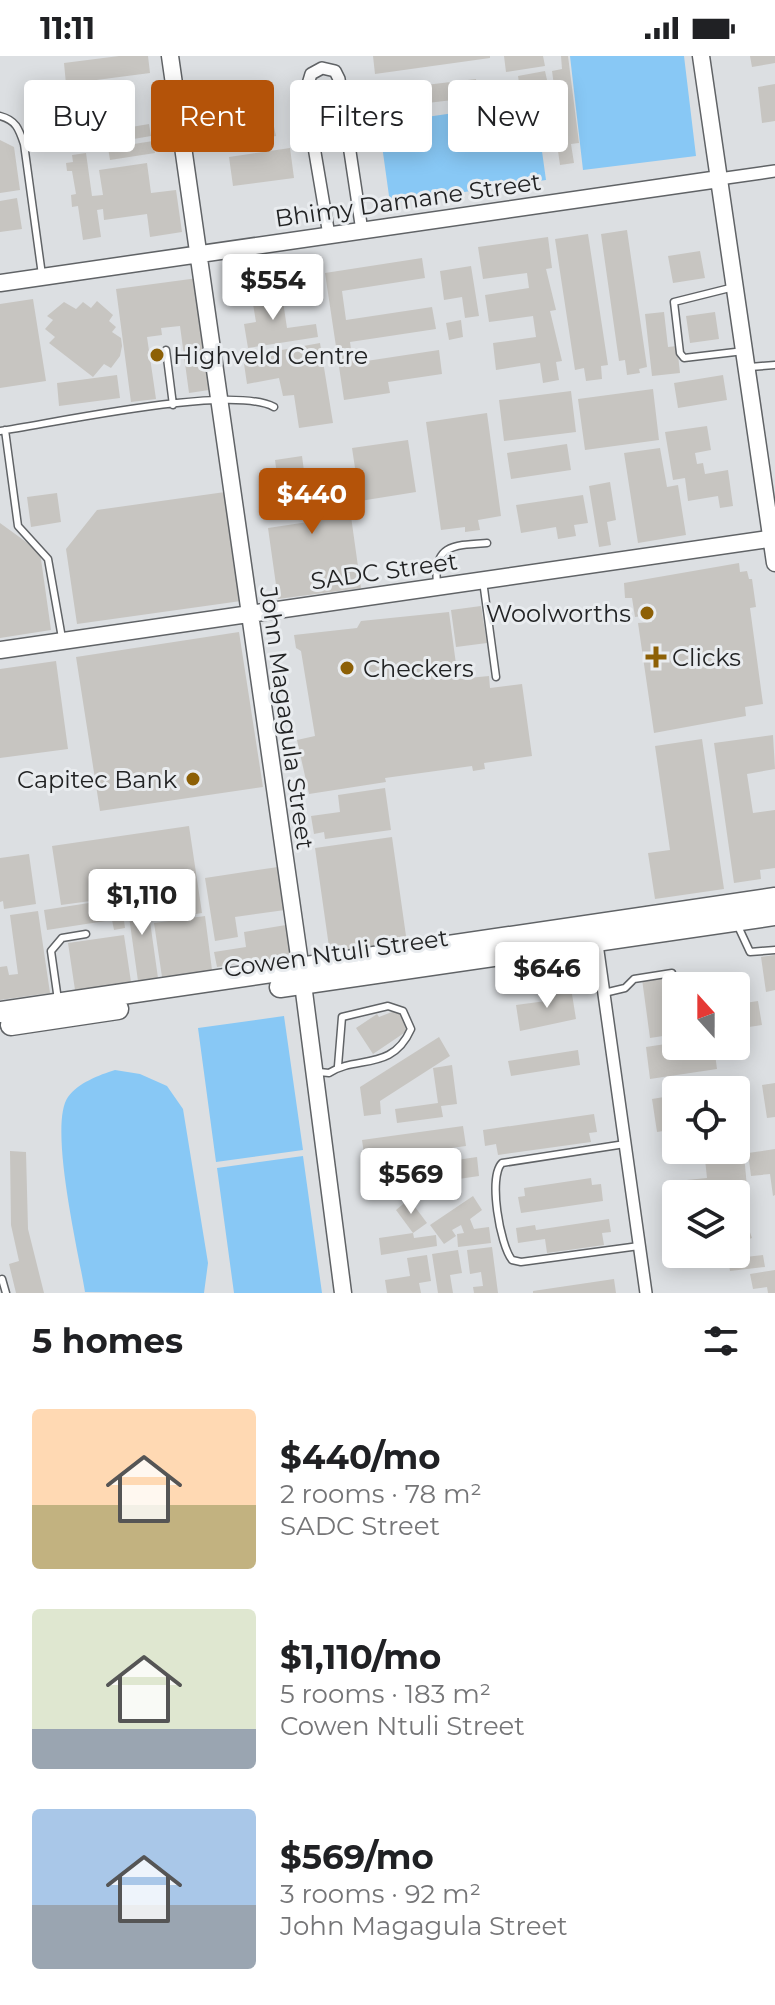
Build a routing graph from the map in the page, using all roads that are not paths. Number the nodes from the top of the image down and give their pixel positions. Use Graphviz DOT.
graph roads {
  1 [pos="170,56"];
  2 [pos="701,56"];
  3 [pos="0,116"];
  4 [pos="775,171"];
  5 [pos="719,179"];
  6 [pos="362,231"];
  7 [pos="329,235"];
  8 [pos="200,255"];
  9 [pos="42,277"];
  10 [pos="0,283"];
  11 [pos="734,287"];
  12 [pos="166,350"];
  13 [pos="745,359"];
  14 [pos="775,365"];
  15 [pos="218,401"];
  16 [pos="173,405"];
  17 [pos="274,407"];
  18 [pos="2,431"];
  19 [pos="773,539"];
  20 [pos="487,543"];
  21 [pos="775,563"];
  22 [pos="483,581"];
  23 [pos="438,587"];
  24 [pos="247,614"];
  25 [pos="62,642"];
  26 [pos="0,650"];
  27 [pos="496,677"];
  28 [pos="775,898"];
  29 [pos="775,915"];
  30 [pos="736,921"];
  31 [pos="86,934"];
  32 [pos="596,934"];
  33 [pos="775,950"];
  34 [pos="662,975"];
  35 [pos="302,977"];
  36 [pos="604,993"];
  37 [pos="58,1003"];
  38 [pos="0,1012"];
  39 [pos="0,1026"];
  40 [pos="338,1066"];
  41 [pos="313,1067"];
  42 [pos="626,1144"];
  43 [pos="639,1246"];
  44 [pos="2,1279"];
  45 [pos="6,1293"];
  46 [pos="343,1293"];
  47 [pos="646,1293"];
  1 -- 8 [label="main road, John Magagula Street"];
  2 -- 5 [label="main road"];
  3 -- 9 [label="lane"];
  4 -- 5 [label="street, Bhimy Damane Street"];
  5 -- 6 [label="main road, Bhimy Damane Street"];
  5 -- 11 [label="main road"];
  6 -- 7 [label="main road, Bhimy Damane Street"];
  6 -- 7 [label="street"];
  7 -- 8 [label="main road, Bhimy Damane Street"];
  8 -- 9 [label="main road, Bhimy Damane Street"];
  8 -- 15 [label="main road, John Magagula Street"];
  9 -- 10 [label="main road, Bhimy Damane Street"];
  11 -- 13 [label="main road"];
  11 -- 13 [label="lane"];
  12 -- 16 [label="lane"];
  13 -- 14 [label="lane"];
  13 -- 19 [label="main road"];
  15 -- 16 [label="lane"];
  15 -- 17 [label="lane"];
  15 -- 24 [label="main road, John Magagula Street"];
  16 -- 18 [label="lane"];
  18 -- 25 [label="lane"];
  19 -- 21 [label="main road"];
  19 -- 22 [label="main road, SADC Street"];
  20 -- 23 [label="lane"];
  22 -- 23 [label="main road, SADC Street"];
  22 -- 27 [label="lane"];
  23 -- 24 [label="main road, SADC Street"];
  24 -- 25 [label="main road, SADC Street"];
  24 -- 35 [label="main road, John Magagula Street"];
  25 -- 26 [label="main road, SADC Street"];
  28 -- 32 [label="highway, Cowen Ntuli Street"];
  29 -- 30 [label="highway, Cowen Ntuli Street"];
  30 -- 32 [label="highway, Cowen Ntuli Street"];
  30 -- 33 [label="lane"];
  31 -- 37 [label="lane"];
  32 -- 35 [label="highway, Cowen Ntuli Street"];
  32 -- 36 [label="street"];
  34 -- 36 [label="lane"];
  35 -- 37 [label="highway, Cowen Ntuli Street"];
  35 -- 39 [label="highway, Cowen Ntuli Street"];
  35 -- 41 [label="main road, John Magagula Street"];
  36 -- 42 [label="street"];
  37 -- 38 [label="highway, Cowen Ntuli Street"];
  40 -- 40 [label="lane"];
  40 -- 41 [label="lane"];
  41 -- 46 [label="main road, John Magagula Street"];
  42 -- 43 [label="street"];
  42 -- 43 [label="lane"];
  43 -- 47 [label="street"];
  44 -- 45 [label="lane"];
}
